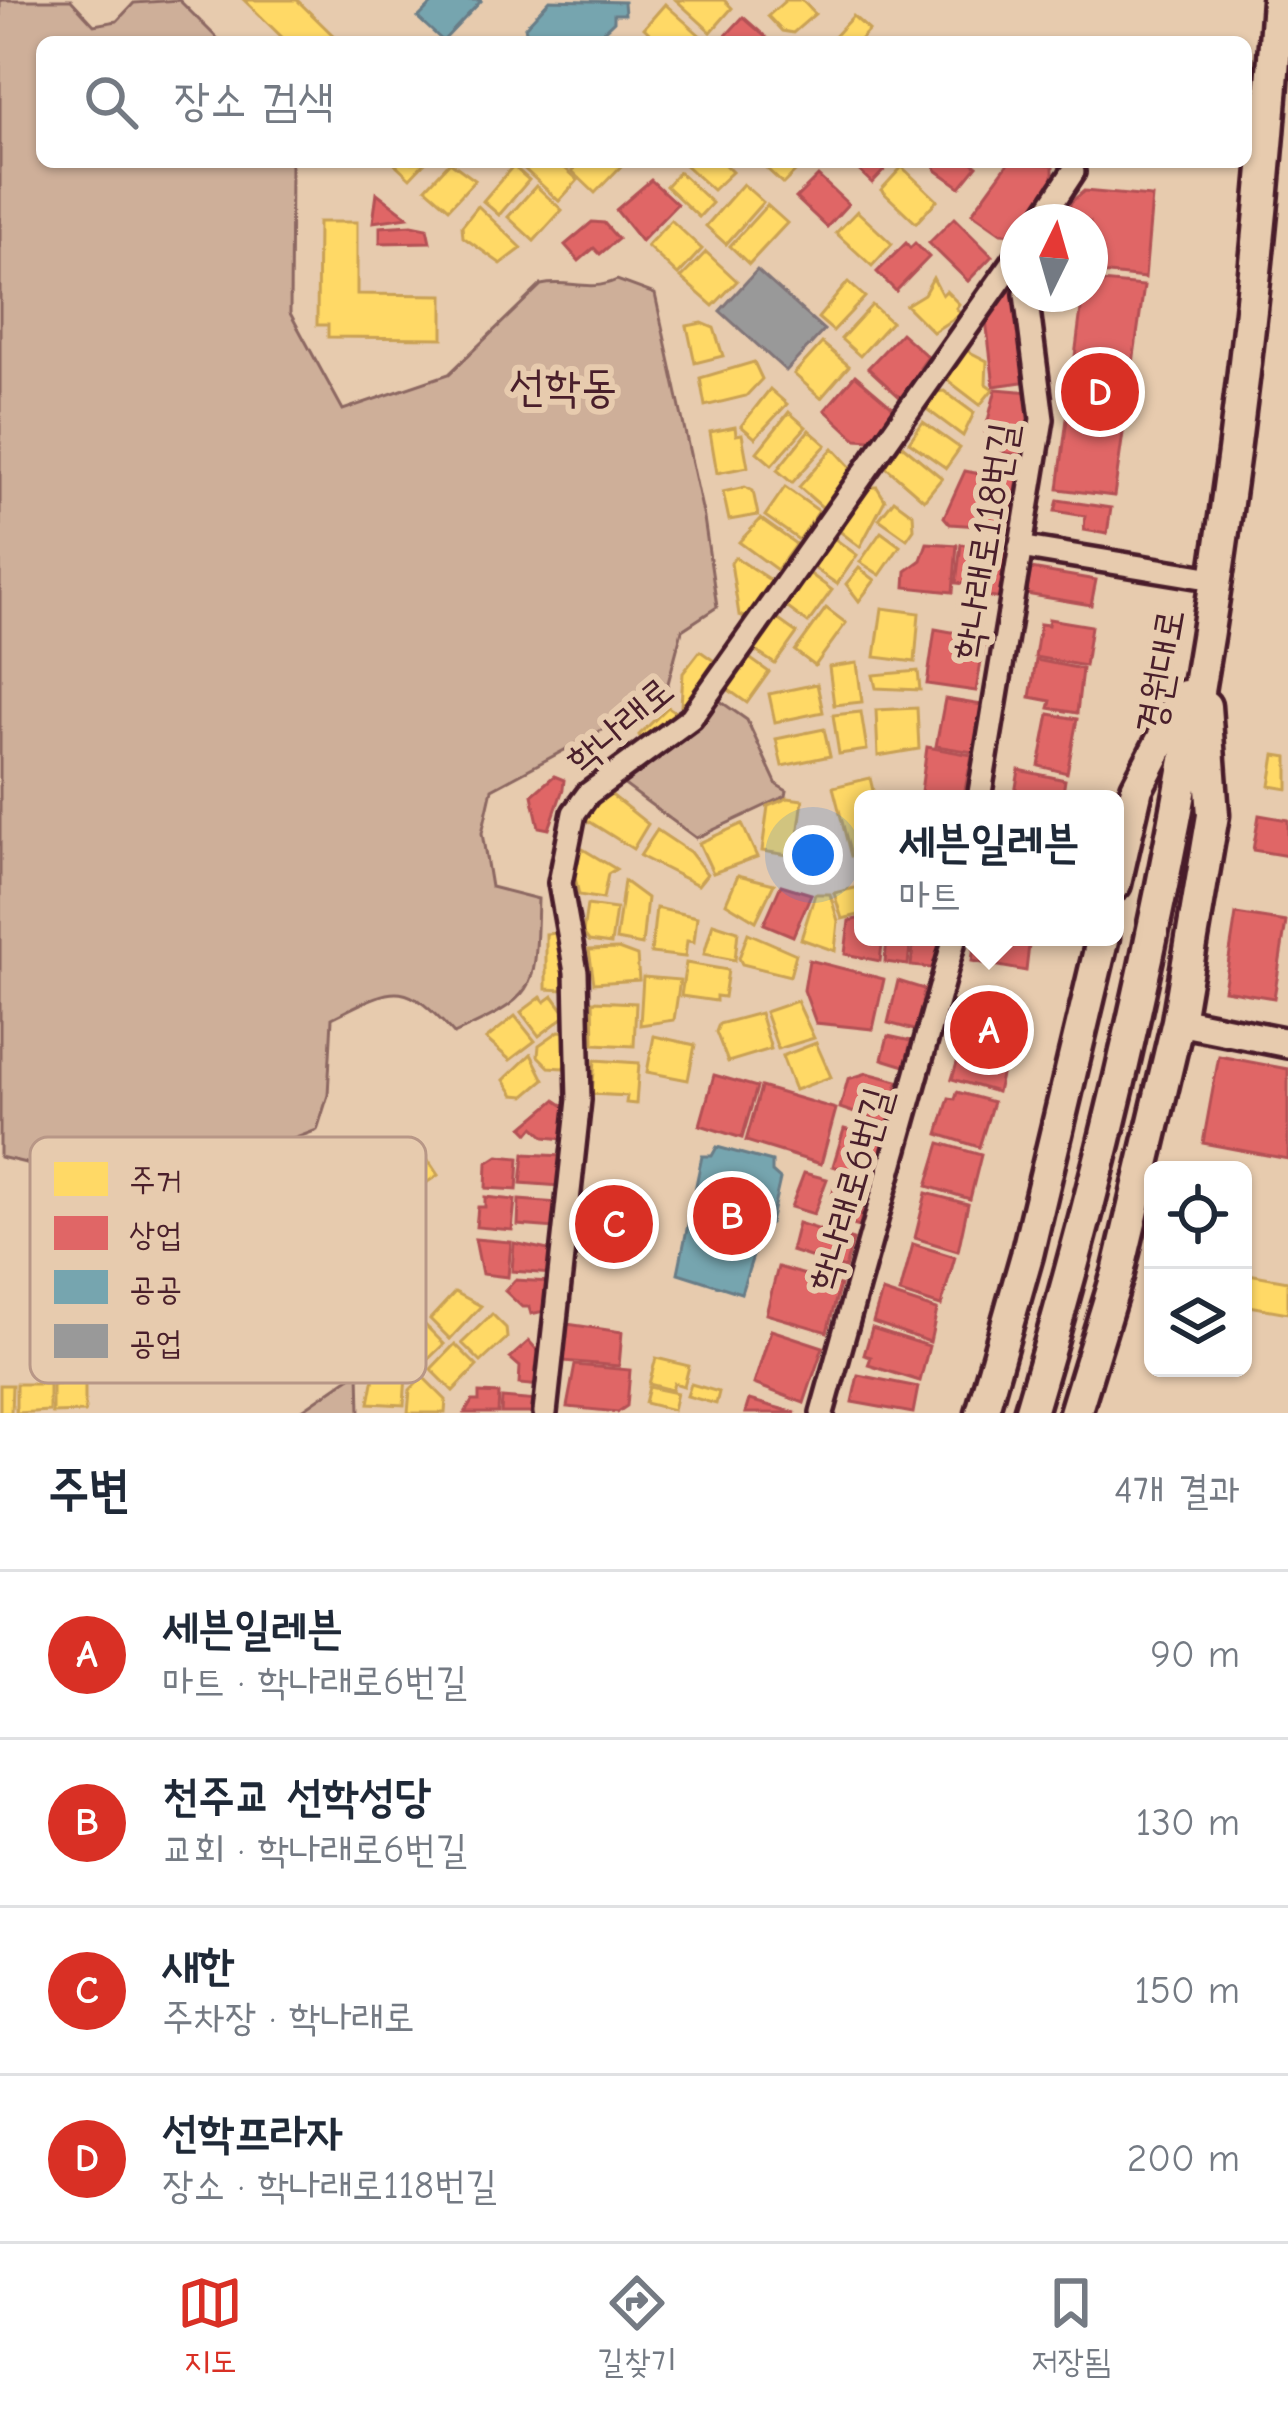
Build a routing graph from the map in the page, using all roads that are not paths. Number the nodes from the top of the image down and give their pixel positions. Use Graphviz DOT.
graph roads {
  1 [pos="1278,0"];
  2 [pos="1073,172"];
  3 [pos="1052,204"];
  4 [pos="1000,285"];
  5 [pos="1028,312"];
  6 [pos="1020,547"];
  7 [pos="1214,579"];
  8 [pos="1202,664"];
  9 [pos="980,790"];
  10 [pos="1124,845"];
  11 [pos="953,946"];
  12 [pos="1101,946"];
  13 [pos="1178,1021"];
  14 [pos="1288,1043"];
  15 [pos="545,1413"];
  16 [pos="822,1413"];
  17 [pos="982,1413"];
  18 [pos="1030,1413"];
  19 [pos="1075,1413"];
  1 -- 7 [label="main road, 경원대로"];
  2 -- 3 [label="street"];
  4 -- 15 [label="street, 학나래로"];
  5 -- 6 [label="street, 학나래로118번길"];
  6 -- 7 [label="street"];
  6 -- 9 [label="street, 학나래로118번길"];
  7 -- 8 [label="main road, 경원대로"];
  8 -- 10 [label="main road"];
  8 -- 13 [label="main road"];
  8 -- 18 [label="main road, 경원대로"];
  11 -- 16 [label="street, 학나래로6번길"];
  12 -- 17 [label="main road"];
  13 -- 14 [label="street"];
  13 -- 19 [label="main road"];
}
